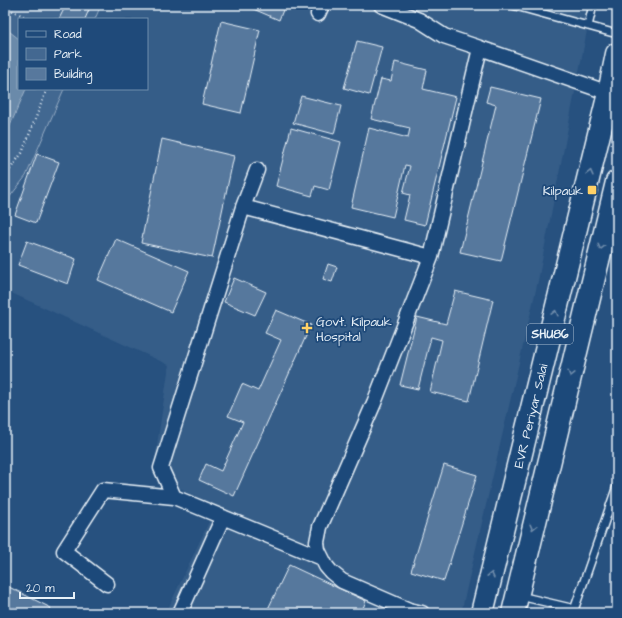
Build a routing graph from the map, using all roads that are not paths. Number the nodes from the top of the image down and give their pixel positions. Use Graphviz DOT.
graph roads {
  1 [pos="380,5"];
  2 [pos="512,5"];
  3 [pos="593,5"];
  4 [pos="588,26"];
  5 [pos="617,34"];
  6 [pos="480,48"];
  7 [pos="617,54"];
  8 [pos="609,93"];
  9 [pos="257,170"];
  10 [pos="617,182"];
  11 [pos="242,207"];
  12 [pos="431,257"];
  13 [pos="617,486"];
  14 [pos="511,494"];
  15 [pos="174,497"];
  16 [pos="540,499"];
  17 [pos="223,517"];
  18 [pos="322,558"];
  19 [pos="106,584"];
  20 [pos="515,604"];
  21 [pos="574,611"];
  22 [pos="180,613"];
  23 [pos="422,613"];
  24 [pos="482,613"];
  1 -- 6 [label="street"];
  2 -- 4 [label="lane"];
  3 -- 4 [label="lane"];
  4 -- 5 [label="lane"];
  6 -- 8 [label="street"];
  6 -- 12 [label="street"];
  7 -- 8 [label="main road, EVR Periyar Salai / SHU86"];
  14 -- 8 [label="main road, EVR Periyar Salai / SHU86, one-way"];
  9 -- 11 [label="street"];
  10 -- 16 [label="main road, SHU86, one-way"];
  11 -- 12 [label="street"];
  11 -- 15 [label="street"];
  12 -- 18 [label="street"];
  13 -- 21 [label="lane"];
  14 -- 16 [label="main road"];
  24 -- 14 [label="main road, EVR Periyar Salai / SHU86, one-way"];
  15 -- 17 [label="street"];
  15 -- 19 [label="street"];
  16 -- 20 [label="main road, SHU86, one-way"];
  17 -- 18 [label="street"];
  17 -- 22 [label="street"];
  18 -- 23 [label="street"];
  20 -- 21 [label="lane"];
}
